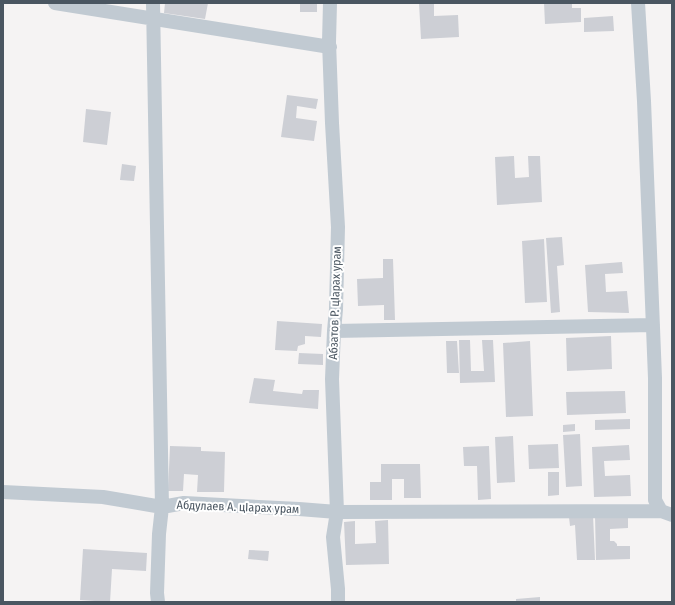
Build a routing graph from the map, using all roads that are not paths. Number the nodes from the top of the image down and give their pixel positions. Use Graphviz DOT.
graph roads {
  1 [pos="55,3"];
  2 [pos="154,3"];
  3 [pos="330,3"];
  4 [pos="638,3"];
  5 [pos="154,19"];
  6 [pos="330,47"];
  7 [pos="653,325"];
  8 [pos="334,331"];
  9 [pos="3,492"];
  10 [pos="162,507"];
  11 [pos="337,512"];
  12 [pos="667,513"];
  13 [pos="158,602"];
  14 [pos="338,602"];
  1 -- 5 [label="street"];
  2 -- 5 [label="street"];
  3 -- 6 [label="street, Абзатов Р. цIарах урам"];
  4 -- 7 [label="street"];
  5 -- 6 [label="street"];
  5 -- 10 [label="street"];
  6 -- 8 [label="street, Абзатов Р. цIарах урам"];
  7 -- 8 [label="street"];
  7 -- 12 [label="street"];
  8 -- 11 [label="street, Абзатов Р. цIарах урам"];
  9 -- 10 [label="street"];
  10 -- 11 [label="street, Абдулаев А. цIарах урам"];
  10 -- 13 [label="street, Абдулаев А. цIарах урам"];
  11 -- 12 [label="street, Абдулаев А. цIарах урам"];
  11 -- 14 [label="street, Абзатов Р. цIарах урам"];
}
